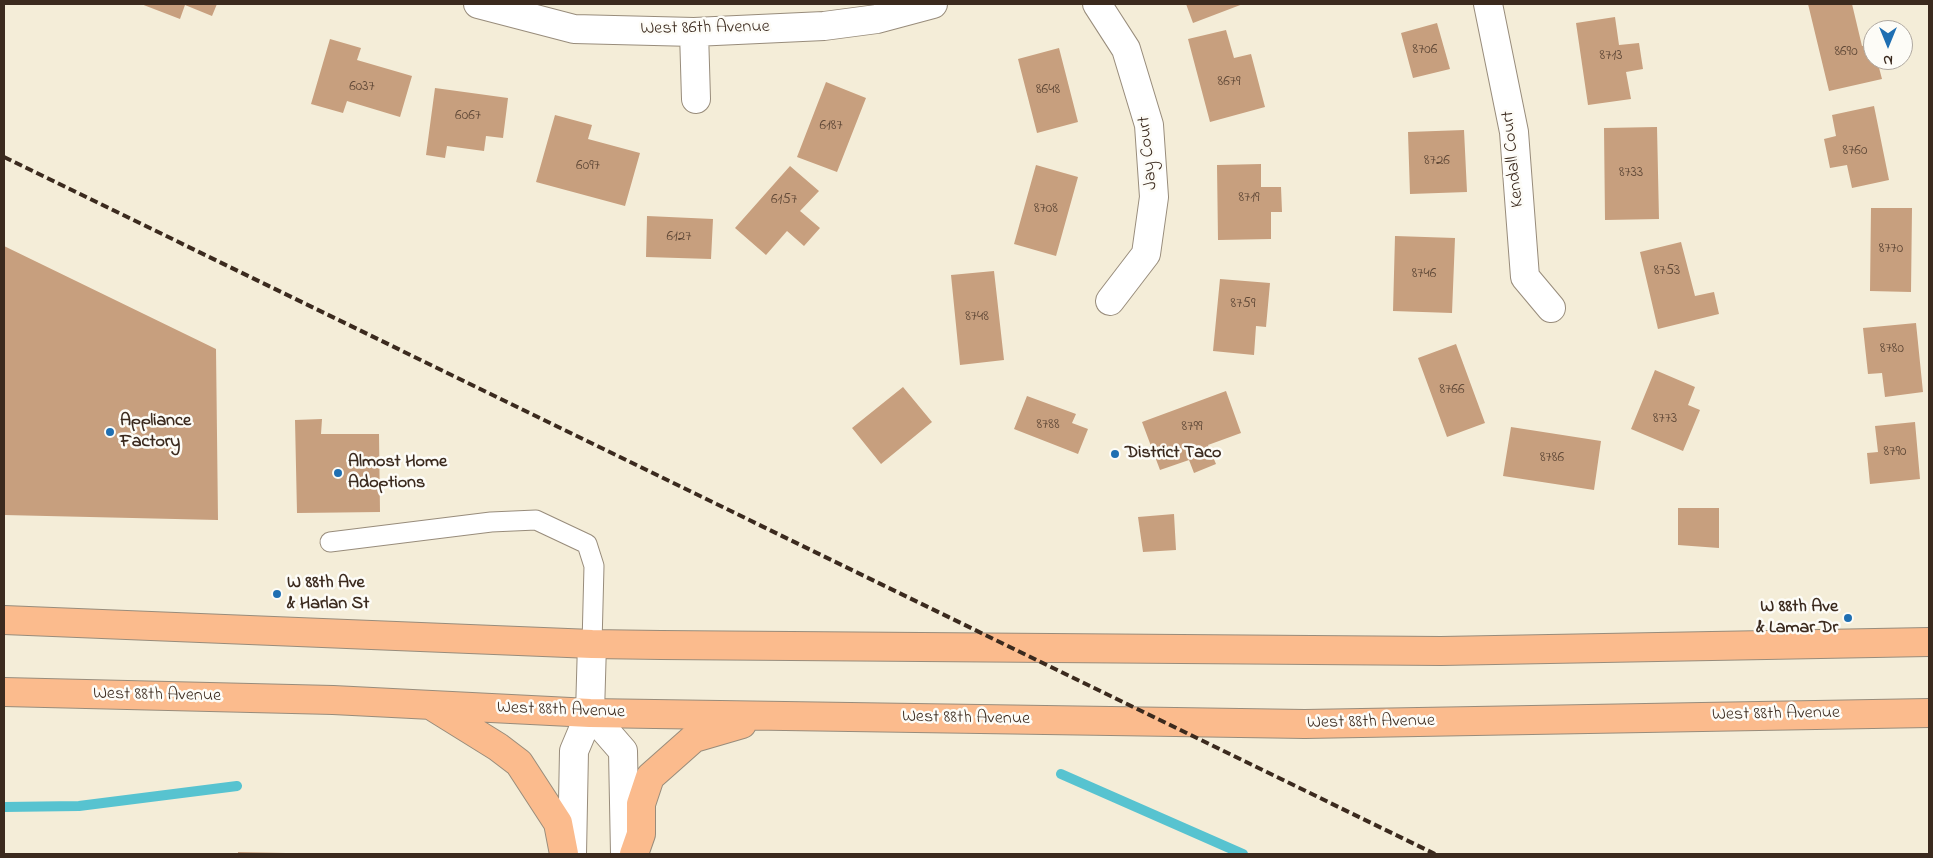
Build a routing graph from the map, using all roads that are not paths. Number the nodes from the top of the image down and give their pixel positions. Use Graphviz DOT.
graph roads {
  1 [pos="478,4"];
  2 [pos="933,4"];
  3 [pos="1096,4"];
  4 [pos="1488,4"];
  5 [pos="694,32"];
  6 [pos="696,99"];
  7 [pos="1110,301"];
  8 [pos="1551,308"];
  9 [pos="330,542"];
  10 [pos="4,620"];
  11 [pos="1925,639"];
  12 [pos="592,644"];
  13 [pos="4,692"];
  14 [pos="428,704"];
  15 [pos="590,713"];
  16 [pos="1929,713"];
  17 [pos="766,716"];
  18 [pos="564,854"];
  19 [pos="572,854"];
  20 [pos="625,854"];
  21 [pos="634,854"];
  1 -- 5 [label="street, West 86th Avenue"];
  2 -- 5 [label="street, West 86th Avenue"];
  3 -- 7 [label="street, Jay Court"];
  4 -- 8 [label="street, Kendall Court"];
  5 -- 6 [label="street"];
  9 -- 12 [label="lane"];
  10 -- 12 [label="main road"];
  11 -- 12 [label="main road"];
  12 -- 15 [label="street"];
  13 -- 14 [label="main road, West 88th Avenue"];
  14 -- 15 [label="main road, West 88th Avenue"];
  14 -- 18 [label="main road"];
  15 -- 17 [label="main road, West 88th Avenue"];
  15 -- 19 [label="street"];
  15 -- 20 [label="street"];
  16 -- 17 [label="main road, West 88th Avenue"];
  17 -- 21 [label="main road"];
}
